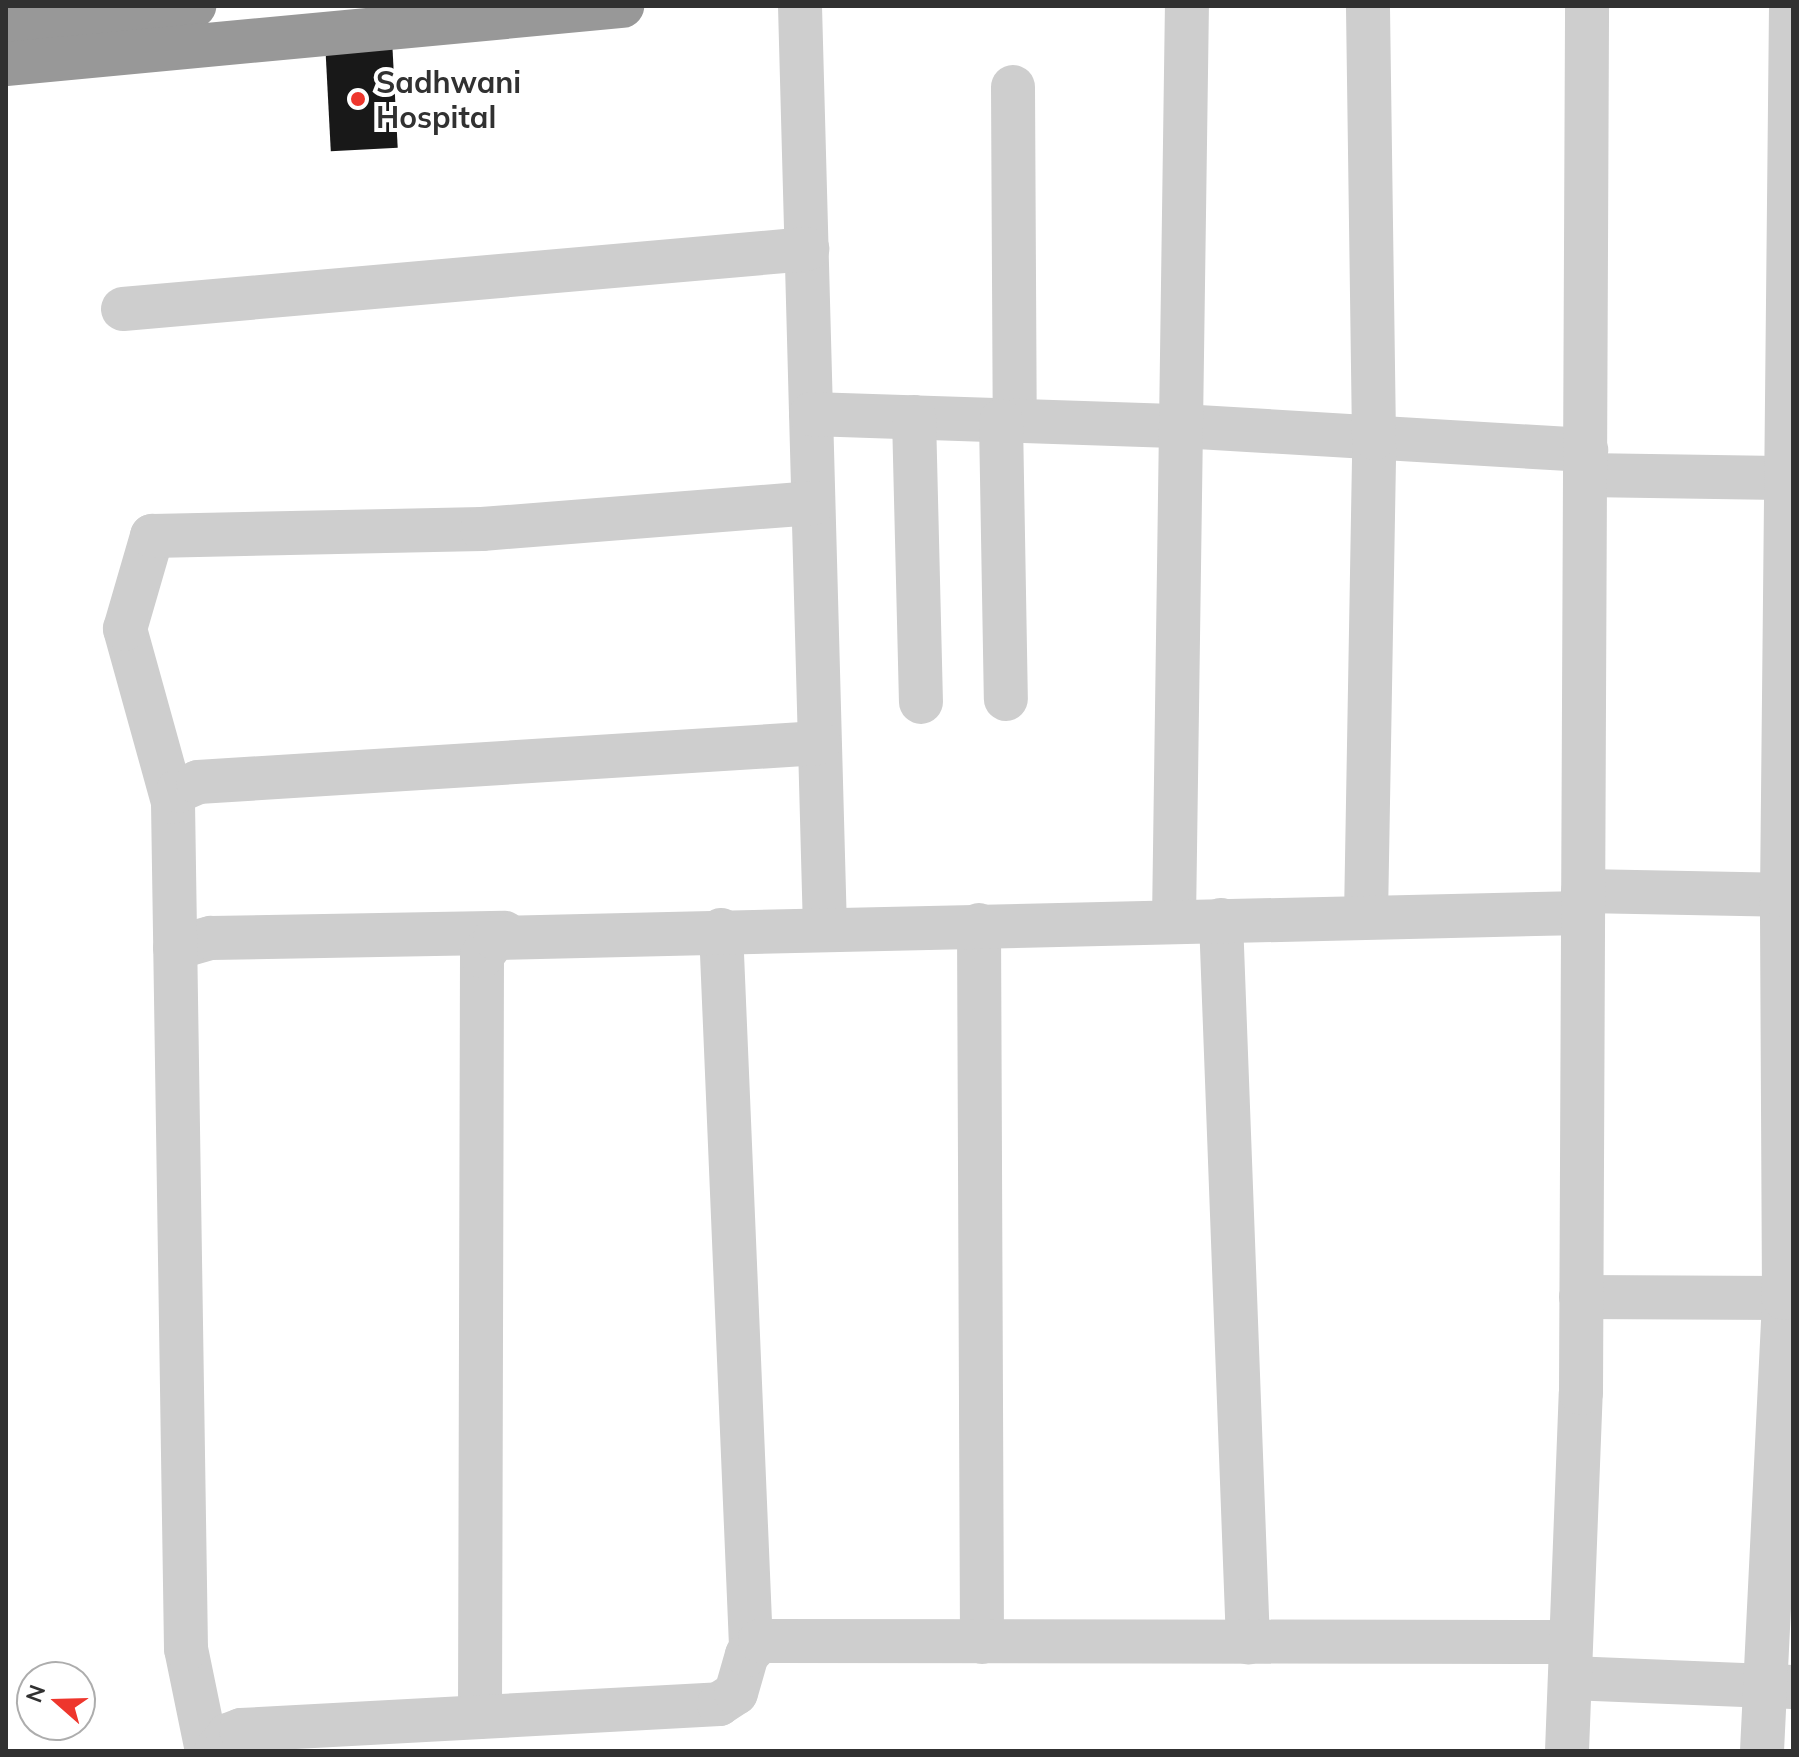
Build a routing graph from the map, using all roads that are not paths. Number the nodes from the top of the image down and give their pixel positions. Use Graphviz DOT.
graph roads {
  1 [pos="194,6"];
  2 [pos="622,6"];
  3 [pos="800,6"];
  4 [pos="1187,6"];
  5 [pos="1368,6"];
  6 [pos="1587,6"];
  7 [pos="1791,6"];
  8 [pos="6,21"];
  9 [pos="6,64"];
  10 [pos="1013,87"];
  11 [pos="807,249"];
  12 [pos="123,309"];
  13 [pos="811,414"];
  14 [pos="914,417"];
  15 [pos="1008,421"];
  16 [pos="1181,426"];
  17 [pos="1374,438"];
  18 [pos="1586,463"];
  19 [pos="1788,491"];
  20 [pos="813,503"];
  21 [pos="1006,699"];
  22 [pos="921,702"];
  23 [pos="819,743"];
  24 [pos="173,802"];
  25 [pos="1787,895"];
  26 [pos="1583,902"];
  27 [pos="1366,917"];
  28 [pos="1221,920"];
  29 [pos="1174,921"];
  30 [pos="979,925"];
  31 [pos="825,928"];
  32 [pos="721,930"];
  33 [pos="505,933"];
  34 [pos="175,948"];
  35 [pos="1581,1297"];
  36 [pos="1788,1298"];
  37 [pos="982,1642"];
  38 [pos="1248,1642"];
  39 [pos="751,1646"];
  40 [pos="1571,1660"];
  41 [pos="1778,1687"];
  42 [pos="480,1717"];
  43 [pos="207,1751"];
  44 [pos="216,1751"];
  45 [pos="1567,1751"];
  46 [pos="1762,1751"];
  1 -- 8 [label="highway"];
  2 -- 9 [label="highway"];
  3 -- 11 [label="street"];
  4 -- 16 [label="street"];
  5 -- 17 [label="street"];
  6 -- 18 [label="street"];
  7 -- 19 [label="street"];
  10 -- 15 [label="street"];
  11 -- 12 [label="street"];
  11 -- 13 [label="street"];
  13 -- 14 [label="street"];
  13 -- 20 [label="street"];
  14 -- 15 [label="street"];
  14 -- 22 [label="street"];
  15 -- 16 [label="street"];
  15 -- 21 [label="street"];
  16 -- 17 [label="street"];
  16 -- 29 [label="street"];
  17 -- 18 [label="street"];
  17 -- 27 [label="street"];
  18 -- 19 [label="street"];
  18 -- 26 [label="street"];
  19 -- 25 [label="street"];
  20 -- 23 [label="street"];
  20 -- 24 [label="street"];
  23 -- 24 [label="street"];
  23 -- 31 [label="street"];
  24 -- 34 [label="street"];
  25 -- 26 [label="street"];
  25 -- 36 [label="street"];
  26 -- 27 [label="street"];
  26 -- 35 [label="street"];
  27 -- 28 [label="street"];
  28 -- 29 [label="street"];
  28 -- 38 [label="street"];
  29 -- 30 [label="street"];
  30 -- 31 [label="street"];
  30 -- 37 [label="street"];
  31 -- 32 [label="street"];
  32 -- 33 [label="street"];
  32 -- 39 [label="street"];
  33 -- 34 [label="street"];
  33 -- 42 [label="street"];
  34 -- 43 [label="street"];
  35 -- 36 [label="street"];
  35 -- 40 [label="street"];
  36 -- 41 [label="street"];
  37 -- 38 [label="street"];
  37 -- 39 [label="street"];
  38 -- 40 [label="street"];
  39 -- 42 [label="street"];
  40 -- 41 [label="street"];
  40 -- 45 [label="street"];
  41 -- 46 [label="street"];
  42 -- 44 [label="street"];
}
